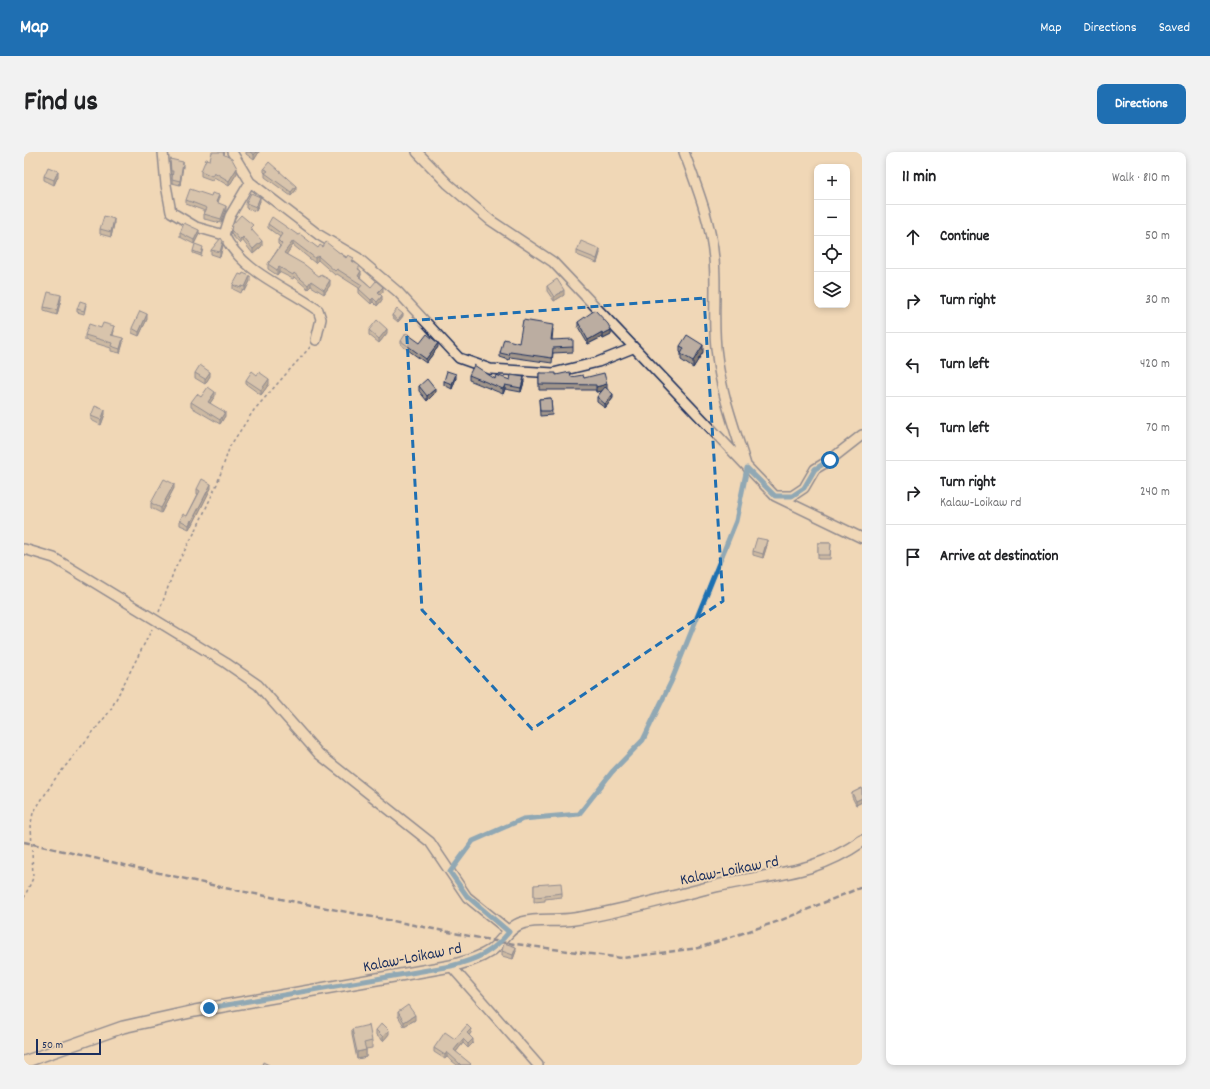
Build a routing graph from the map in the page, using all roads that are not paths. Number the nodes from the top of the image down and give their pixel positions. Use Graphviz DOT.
graph roads {
  1 [pos="164,152"];
  2 [pos="232,152"];
  3 [pos="418,152"];
  4 [pos="684,152"];
  5 [pos="250,182"];
  6 [pos="224,235"];
  7 [pos="316,340"];
  8 [pos="633,348"];
  9 [pos="862,435"];
  10 [pos="747,468"];
  11 [pos="775,496"];
  12 [pos="862,538"];
  13 [pos="24,549"];
  14 [pos="862,841"];
  15 [pos="509,932"];
  16 [pos="451,966"];
  17 [pos="24,1062"];
  18 [pos="538,1065"];
  1 -- 6 [label="street"];
  2 -- 5 [label="street"];
  3 -- 8 [label="street"];
  4 -- 10 [label="street"];
  5 -- 6 [label="street"];
  5 -- 8 [label="street"];
  6 -- 7 [label="street"];
  8 -- 10 [label="street"];
  9 -- 11 [label="street"];
  10 -- 11 [label="street"];
  11 -- 12 [label="street"];
  13 -- 15 [label="street"];
  14 -- 15 [label="main road, Kalaw-Loikaw rd"];
  15 -- 16 [label="main road, Kalaw-Loikaw rd"];
  16 -- 17 [label="main road, Kalaw-Loikaw rd"];
  16 -- 18 [label="street"];
}
